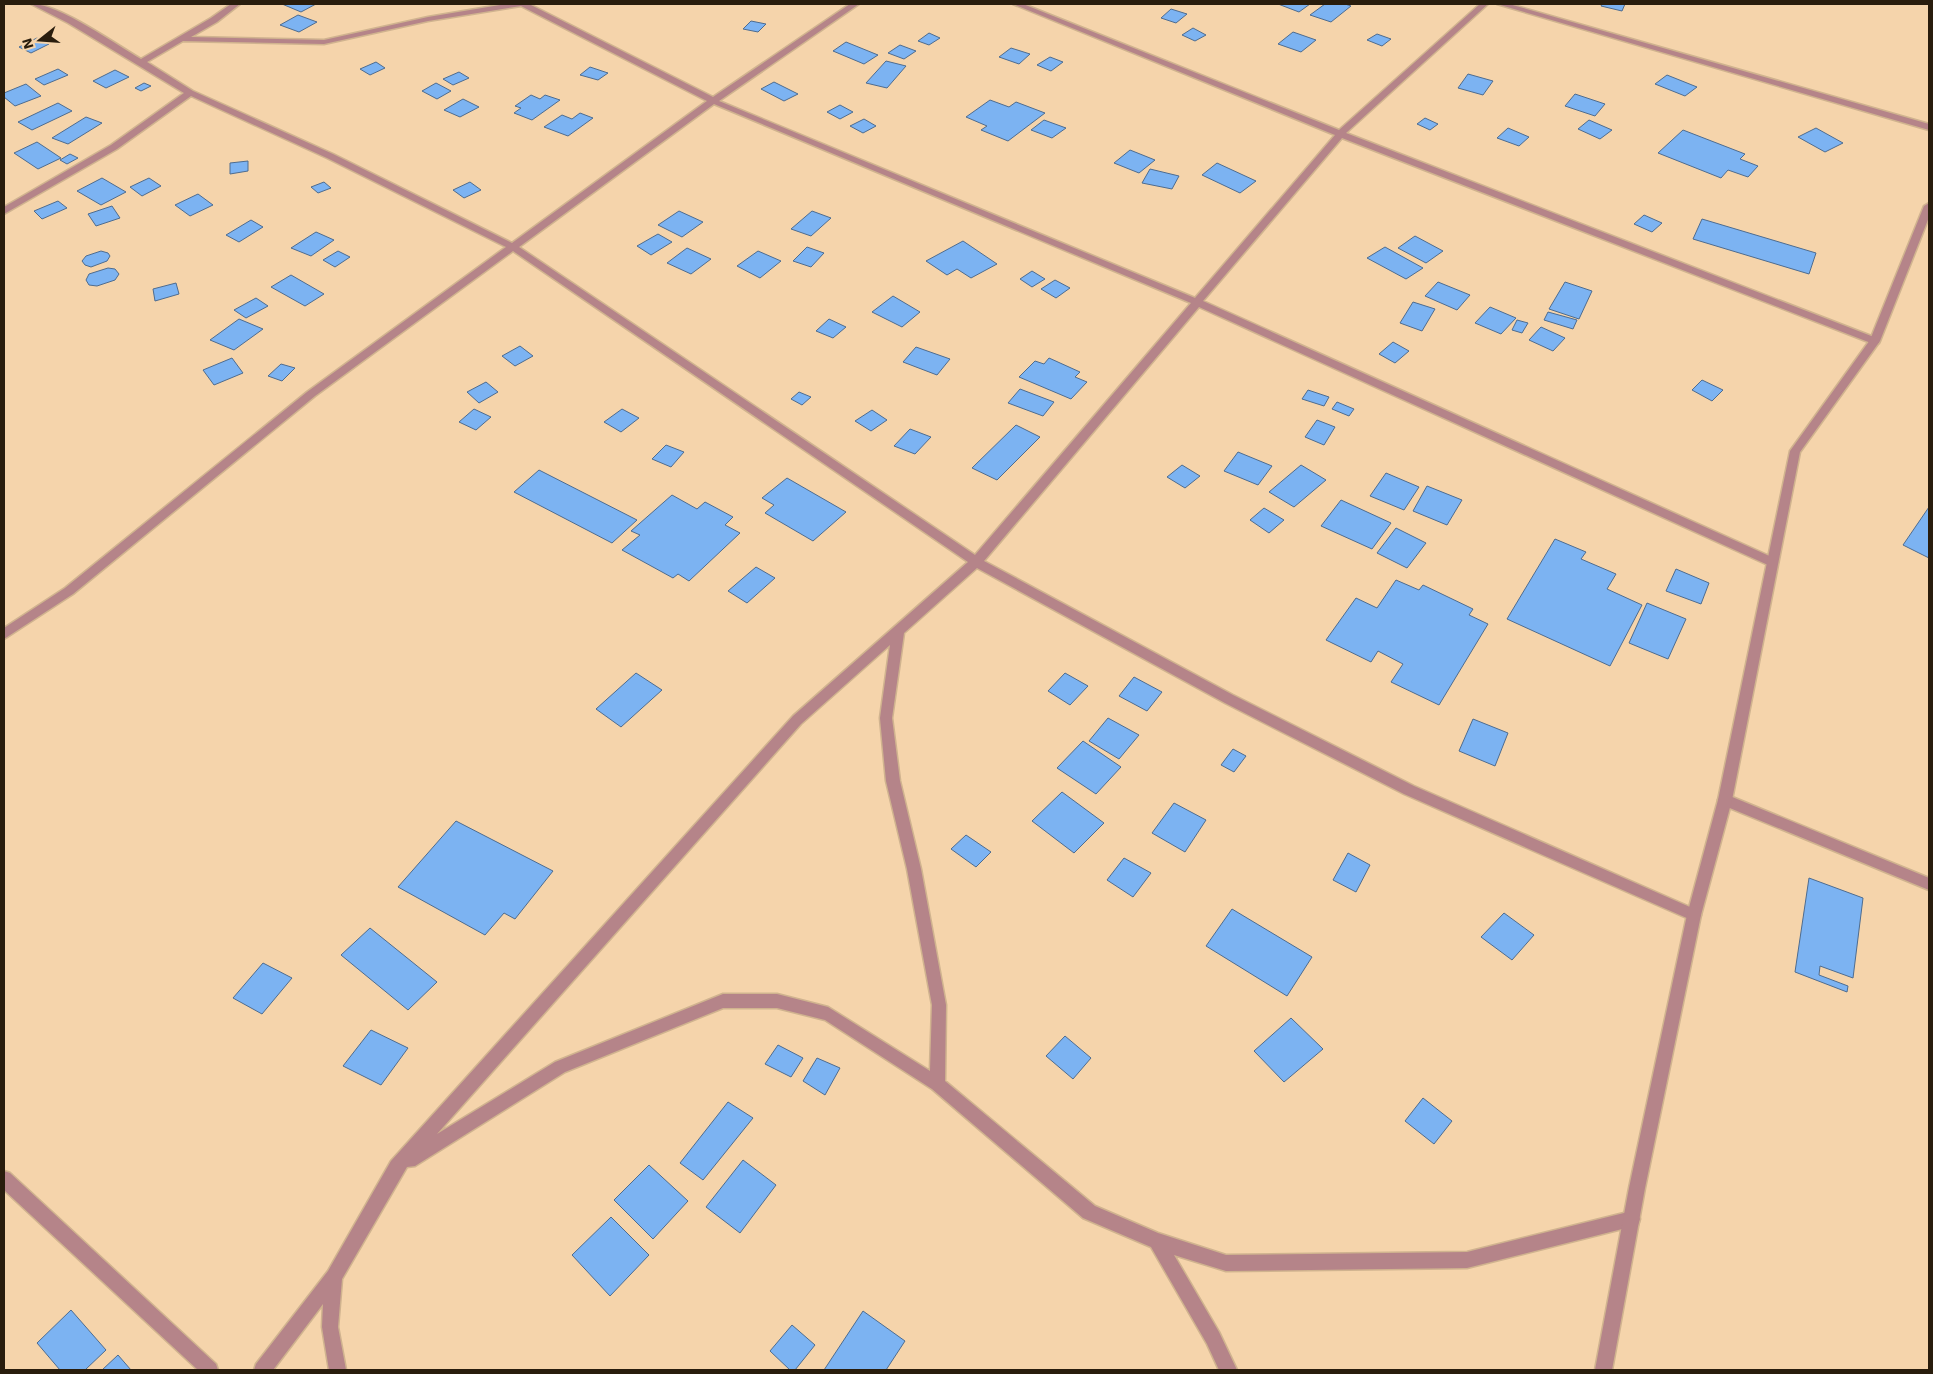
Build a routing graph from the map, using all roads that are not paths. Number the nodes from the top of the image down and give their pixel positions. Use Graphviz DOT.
graph roads {
  1 [pos="35,4"];
  2 [pos="236,4"];
  3 [pos="519,4"];
  4 [pos="523,4"];
  5 [pos="855,4"];
  6 [pos="1017,4"];
  7 [pos="1484,4"];
  8 [pos="1501,4"];
  9 [pos="184,39"];
  10 [pos="141,62"];
  11 [pos="190,93"];
  12 [pos="713,101"];
  13 [pos="1929,126"];
  14 [pos="1340,134"];
  15 [pos="1929,206"];
  16 [pos="4,211"];
  17 [pos="514,247"];
  18 [pos="1199,303"];
  19 [pos="1875,341"];
  20 [pos="976,562"];
  21 [pos="1772,562"];
  22 [pos="898,631"];
  23 [pos="4,634"];
  24 [pos="1725,800"];
  25 [pos="1929,884"];
  26 [pos="1694,915"];
  27 [pos="937,1084"];
  28 [pos="397,1167"];
  29 [pos="4,1179"];
  30 [pos="1632,1219"];
  31 [pos="1156,1241"];
  32 [pos="334,1276"];
  33 [pos="210,1370"];
  34 [pos="262,1370"];
  35 [pos="338,1370"];
  36 [pos="1228,1370"];
  37 [pos="1603,1370"];
  1 -- 10 [label="street"];
  2 -- 9 [label="street"];
  3 -- 9 [label="street"];
  4 -- 12 [label="street"];
  5 -- 12 [label="street"];
  6 -- 14 [label="street"];
  7 -- 14 [label="street"];
  8 -- 13 [label="street"];
  9 -- 10 [label="street"];
  10 -- 11 [label="street"];
  11 -- 16 [label="street"];
  11 -- 17 [label="street"];
  12 -- 17 [label="street"];
  12 -- 18 [label="street"];
  14 -- 18 [label="street"];
  14 -- 19 [label="street"];
  15 -- 19 [label="street"];
  17 -- 20 [label="street"];
  17 -- 23 [label="street"];
  18 -- 20 [label="street"];
  18 -- 21 [label="street"];
  19 -- 21 [label="street"];
  20 -- 22 [label="street"];
  20 -- 26 [label="street"];
  21 -- 24 [label="street"];
  22 -- 27 [label="street"];
  22 -- 28 [label="street"];
  24 -- 25 [label="street"];
  24 -- 26 [label="street"];
  26 -- 30 [label="street"];
  27 -- 28 [label="street"];
  27 -- 31 [label="street"];
  28 -- 32 [label="street"];
  29 -- 33 [label="street"];
  30 -- 31 [label="street"];
  30 -- 37 [label="street"];
  31 -- 36 [label="street"];
  32 -- 34 [label="street"];
  32 -- 35 [label="street"];
}
